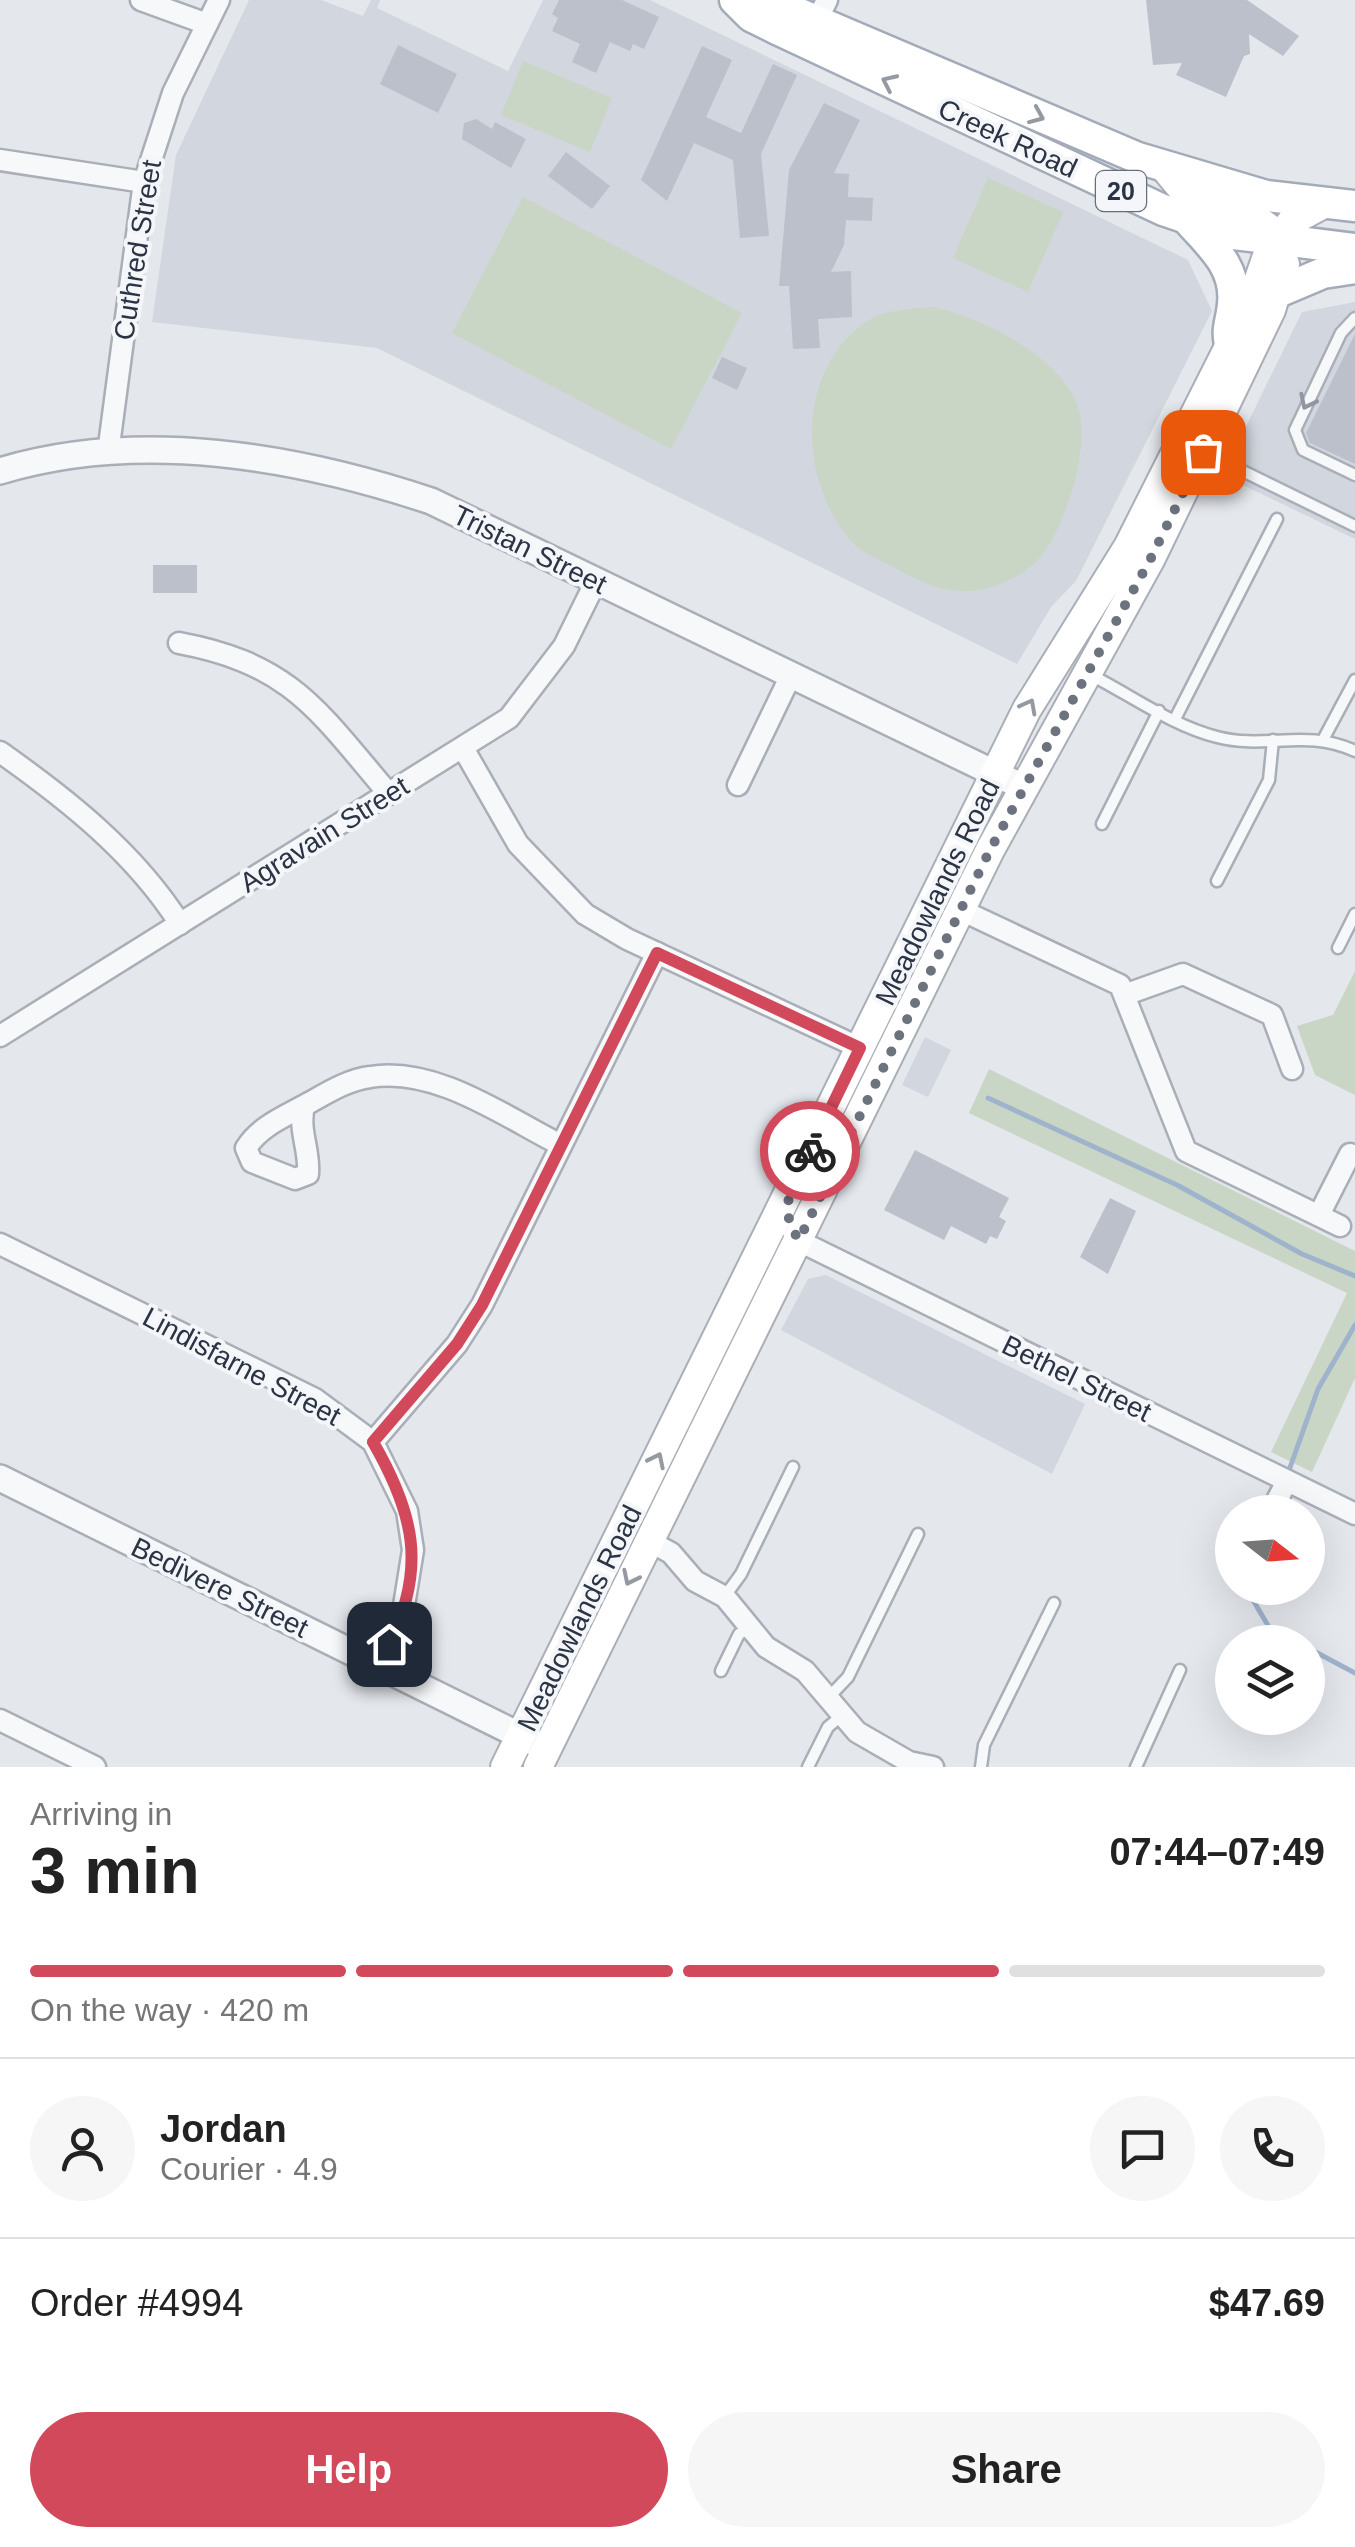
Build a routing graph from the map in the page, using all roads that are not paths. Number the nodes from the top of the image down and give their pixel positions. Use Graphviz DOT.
graph roads {
  1 [pos="141,0"];
  2 [pos="219,0"];
  3 [pos="735,0"];
  4 [pos="767,0"];
  5 [pos="816,21"];
  6 [pos="207,24"];
  7 [pos="0,160"];
  8 [pos="1164,166"];
  9 [pos="144,182"];
  10 [pos="1322,205"];
  11 [pos="1355,206"];
  12 [pos="1186,218"];
  13 [pos="1276,240"];
  14 [pos="1355,249"];
  15 [pos="1355,268"];
  16 [pos="1278,292"];
  17 [pos="1355,318"];
  18 [pos="1230,344"];
  19 [pos="1192,446"];
  20 [pos="108,453"];
  21 [pos="0,471"];
  22 [pos="1355,476"];
  23 [pos="1277,519"];
  24 [pos="1355,526"];
  25 [pos="596,581"];
  26 [pos="179,643"];
  27 [pos="1086,672"];
  28 [pos="791,675"];
  29 [pos="1355,680"];
  30 [pos="1159,711"];
  31 [pos="1176,719"];
  32 [pos="1324,738"];
  33 [pos="1273,740"];
  34 [pos="464,748"];
  35 [pos="0,752"];
  36 [pos="1355,752"];
  37 [pos="996,774"];
  38 [pos="738,785"];
  39 [pos="1023,787"];
  40 [pos="388,794"];
  41 [pos="1102,824"];
  42 [pos="1217,881"];
  43 [pos="961,910"];
  44 [pos="1355,914"];
  45 [pos="180,924"];
  46 [pos="1338,948"];
  47 [pos="657,953"];
  48 [pos="1126,994"];
  49 [pos="0,1036"];
  50 [pos="860,1048"];
  51 [pos="1292,1069"];
  52 [pos="304,1106"];
  53 [pos="562,1146"];
  54 [pos="1350,1154"];
  55 [pos="786,1198"];
  56 [pos="1319,1215"];
  57 [pos="1340,1226"];
  58 [pos="799,1240"];
  59 [pos="0,1244"];
  60 [pos="696,1381"];
  61 [pos="373,1442"];
  62 [pos="793,1467"];
  63 [pos="0,1478"];
  64 [pos="1285,1480"];
  65 [pos="1278,1495"];
  66 [pos="1355,1514"];
  67 [pos="918,1534"];
  68 [pos="649,1541"];
  69 [pos="725,1597"];
  70 [pos="1054,1603"];
  71 [pos="750,1628"];
  72 [pos="379,1665"];
  73 [pos="1180,1670"];
  74 [pos="721,1671"];
  75 [pos="827,1699"];
  76 [pos="840,1717"];
  77 [pos="0,1720"];
  78 [pos="521,1736"];
  79 [pos="542,1758"];
  80 [pos="95,1767"];
  81 [pos="505,1767"];
  82 [pos="808,1767"];
  83 [pos="933,1767"];
  84 [pos="982,1767"];
  85 [pos="1136,1767"];
  1 -- 6 [label="street"];
  2 -- 6 [label="street, Cuthred Street"];
  3 -- 5 [label="main road, Creek Road / 20"];
  4 -- 5 [label="main road, Creek Road / 20"];
  5 -- 8 [label="main road, Creek Road / 20, one-way"];
  12 -- 5 [label="main road, Creek Road / 20, one-way"];
  6 -- 9 [label="street, Cuthred Street"];
  7 -- 9 [label="street"];
  8 -- 10 [label="main road, Creek Road / 20"];
  8 -- 13 [label="main road"];
  9 -- 20 [label="street, Cuthred Street"];
  10 -- 11 [label="main road, Creek Road / 20"];
  10 -- 13 [label="main road, Meadowlands Road"];
  12 -- 13 [label="main road, Creek Road / 20"];
  12 -- 18 [label="main road"];
  13 -- 14 [label="main road, Creek Road / 20"];
  13 -- 16 [label="main road, Meadowlands Road"];
  13 -- 18 [label="main road, Meadowlands Road"];
  15 -- 16 [label="main road"];
  16 -- 19 [label="main road, Meadowlands Road"];
  17 -- 22 [label="lane, one-way"];
  18 -- 19 [label="main road, Meadowlands Road"];
  19 -- 24 [label="lane"];
  19 -- 27 [label="main road, Meadowlands Road"];
  37 -- 19 [label="main road, Meadowlands Road, one-way"];
  20 -- 21 [label="street, Tristan Street"];
  20 -- 25 [label="street, Tristan Street"];
  23 -- 31 [label="lane"];
  25 -- 28 [label="street, Tristan Street"];
  25 -- 34 [label="street, Agravain Street"];
  26 -- 40 [label="street"];
  27 -- 30 [label="lane"];
  27 -- 39 [label="main road, Meadowlands Road"];
  28 -- 37 [label="street, Tristan Street"];
  28 -- 38 [label="street"];
  29 -- 32 [label="lane"];
  30 -- 31 [label="lane"];
  30 -- 41 [label="lane"];
  31 -- 33 [label="lane"];
  32 -- 33 [label="lane"];
  32 -- 36 [label="lane"];
  33 -- 42 [label="lane"];
  34 -- 40 [label="street, Agravain Street"];
  34 -- 47 [label="street"];
  35 -- 45 [label="street"];
  37 -- 39 [label="street, Tristan Street"];
  37 -- 50 [label="main road, Meadowlands Road"];
  39 -- 43 [label="main road, Meadowlands Road"];
  40 -- 45 [label="street, Agravain Street"];
  43 -- 48 [label="street"];
  43 -- 58 [label="main road, Meadowlands Road"];
  44 -- 46 [label="lane"];
  45 -- 49 [label="street, Agravain Street"];
  47 -- 50 [label="street"];
  47 -- 53 [label="street"];
  48 -- 51 [label="street"];
  48 -- 56 [label="street"];
  50 -- 55 [label="main road, Meadowlands Road"];
  52 -- 53 [label="street"];
  53 -- 61 [label="street"];
  54 -- 56 [label="street"];
  55 -- 58 [label="street"];
  55 -- 60 [label="main road, Meadowlands Road"];
  56 -- 57 [label="street"];
  58 -- 60 [label="street"];
  58 -- 64 [label="street, Bethel Street"];
  58 -- 68 [label="main road, Meadowlands Road"];
  59 -- 61 [label="street, Lindisfarne Street"];
  78 -- 60 [label="main road, Meadowlands Road, one-way"];
  61 -- 72 [label="street, Lindisfarne Street"];
  62 -- 69 [label="lane"];
  63 -- 72 [label="street, Bedivere Street"];
  64 -- 65 [label="street"];
  64 -- 66 [label="street, Bethel Street"];
  67 -- 75 [label="lane"];
  68 -- 69 [label="street"];
  68 -- 79 [label="main road, Meadowlands Road, one-way"];
  69 -- 71 [label="street"];
  70 -- 84 [label="lane"];
  71 -- 74 [label="lane"];
  71 -- 75 [label="street"];
  72 -- 78 [label="street, Bedivere Street"];
  73 -- 85 [label="lane"];
  75 -- 76 [label="street"];
  76 -- 82 [label="lane"];
  76 -- 83 [label="street"];
  77 -- 80 [label="street"];
  78 -- 79 [label="street, Bedivere Street"];
  78 -- 81 [label="main road, Meadowlands Road"];
}
